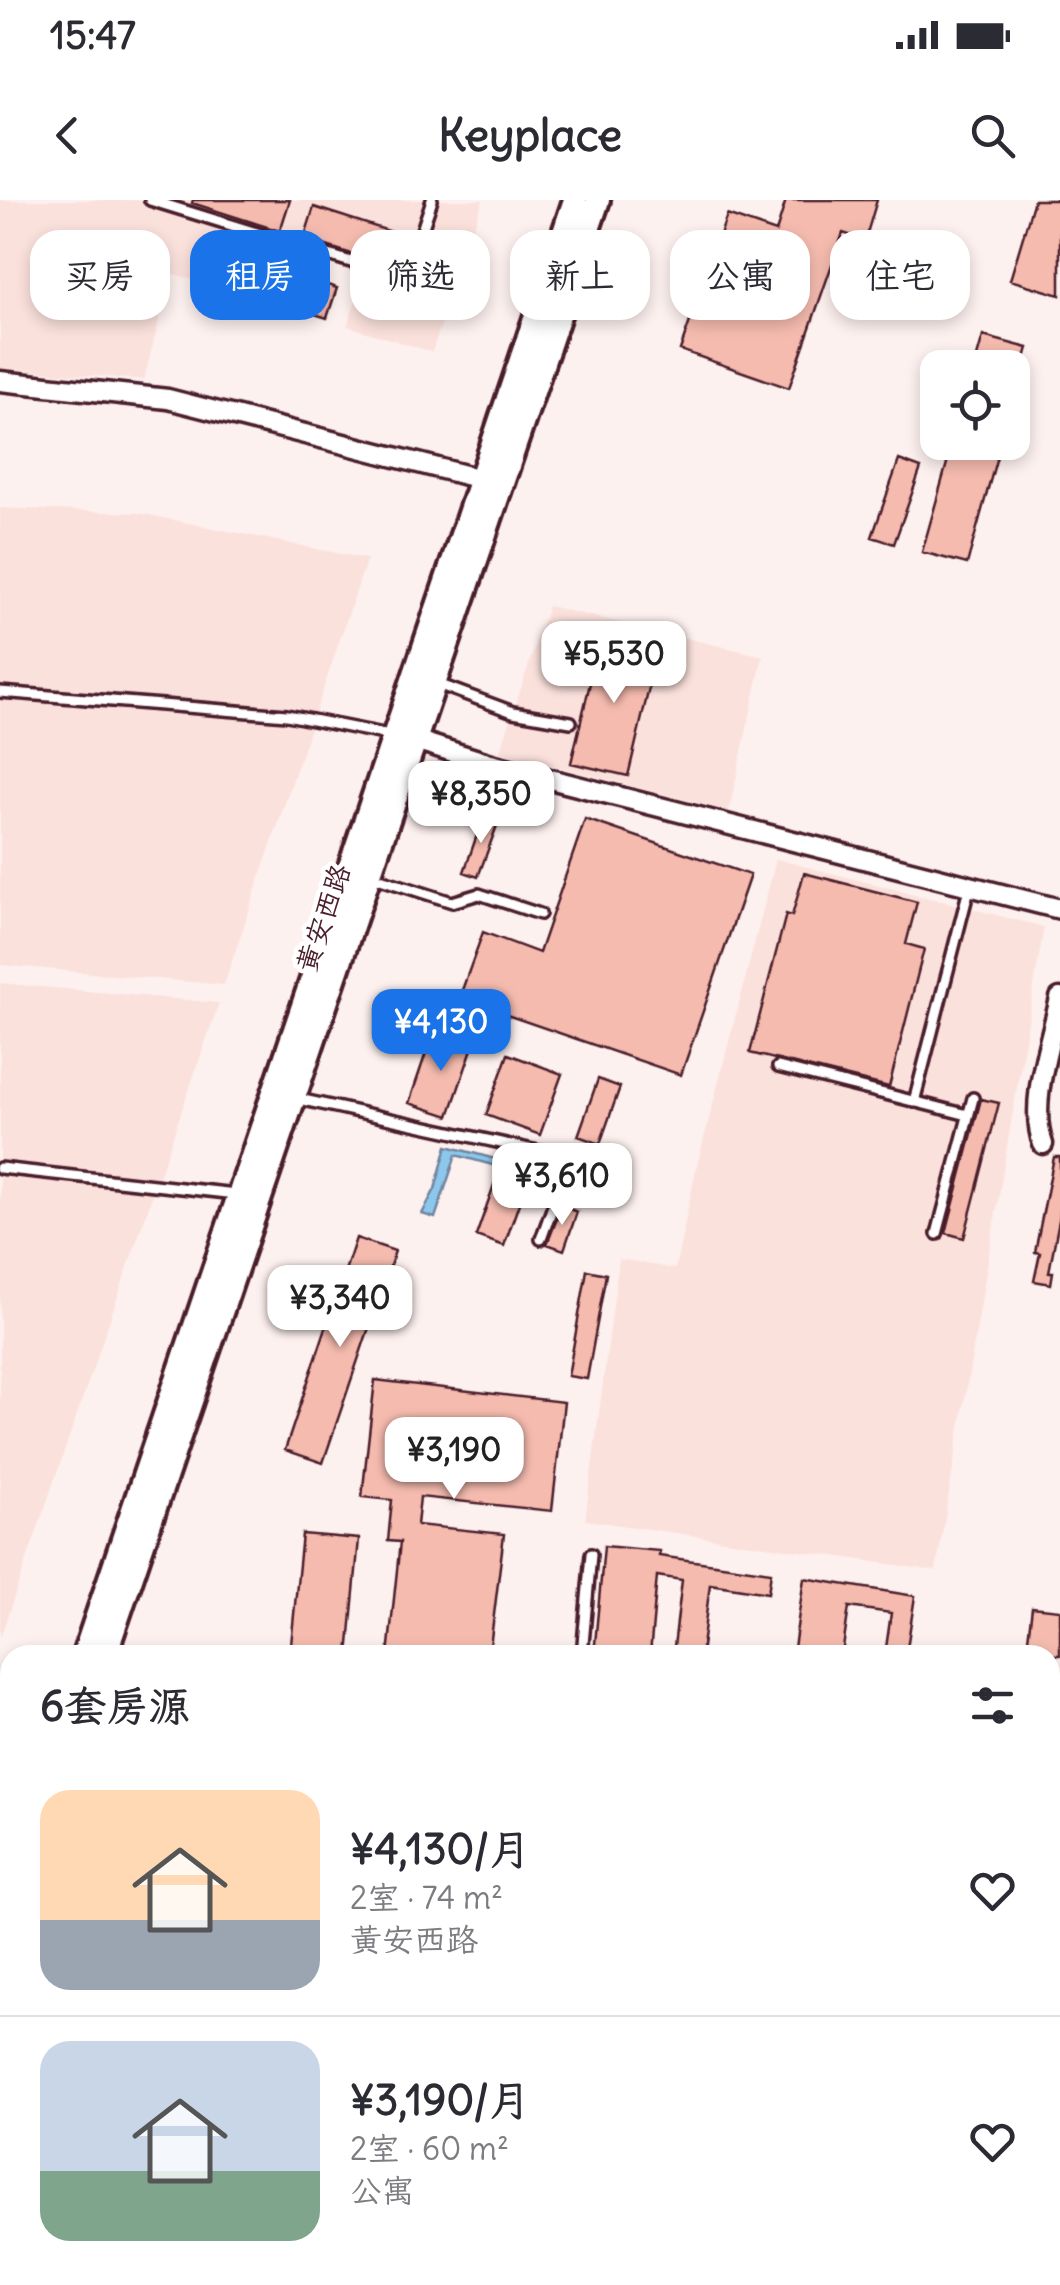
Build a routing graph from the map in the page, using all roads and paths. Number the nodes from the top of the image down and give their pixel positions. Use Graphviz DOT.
graph roads {
  1 [pos="150,200"];
  2 [pos="432,200"];
  3 [pos="576,200"];
  4 [pos="598,200"];
  5 [pos="0,381"];
  6 [pos="481,479"];
  7 [pos="434,682"];
  8 [pos="0,692"];
  9 [pos="571,722"];
  10 [pos="404,738"];
  11 [pos="369,876"];
  12 [pos="970,885"];
  13 [pos="1060,909"];
  14 [pos="540,914"];
  15 [pos="1060,998"];
  16 [pos="778,1067"];
  17 [pos="294,1098"];
  18 [pos="973,1098"];
  19 [pos="914,1102"];
  20 [pos="968,1116"];
  21 [pos="1052,1146"];
  22 [pos="0,1168"];
  23 [pos="238,1195"];
  24 [pos="937,1234"];
  25 [pos="540,1239"];
  26 [pos="591,1554"];
  27 [pos="87,1645"];
  28 [pos="108,1645"];
  29 [pos="583,1645"];
  1 -- 2 [label="lane"];
  3 -- 6 [label="street, 黄安西路"];
  4 -- 7 [label="street, 黄安西路"];
  5 -- 6 [label="street"];
  6 -- 10 [label="street, 黄安西路"];
  7 -- 9 [label="lane"];
  7 -- 10 [label="street, 黄安西路"];
  8 -- 10 [label="lane"];
  10 -- 11 [label="street, 黄安西路"];
  10 -- 12 [label="street"];
  10 -- 23 [label="street, 黄安西路"];
  11 -- 14 [label="lane"];
  11 -- 17 [label="street, 黄安西路"];
  12 -- 13 [label="street"];
  12 -- 19 [label="lane"];
  15 -- 21 [label="street"];
  16 -- 19 [label="lane"];
  17 -- 25 [label="lane"];
  17 -- 28 [label="street, 黄安西路"];
  18 -- 20 [label="lane"];
  19 -- 20 [label="lane"];
  20 -- 24 [label="lane"];
  22 -- 23 [label="lane"];
  23 -- 27 [label="street, 黄安西路"];
  26 -- 29 [label="lane"];
}
